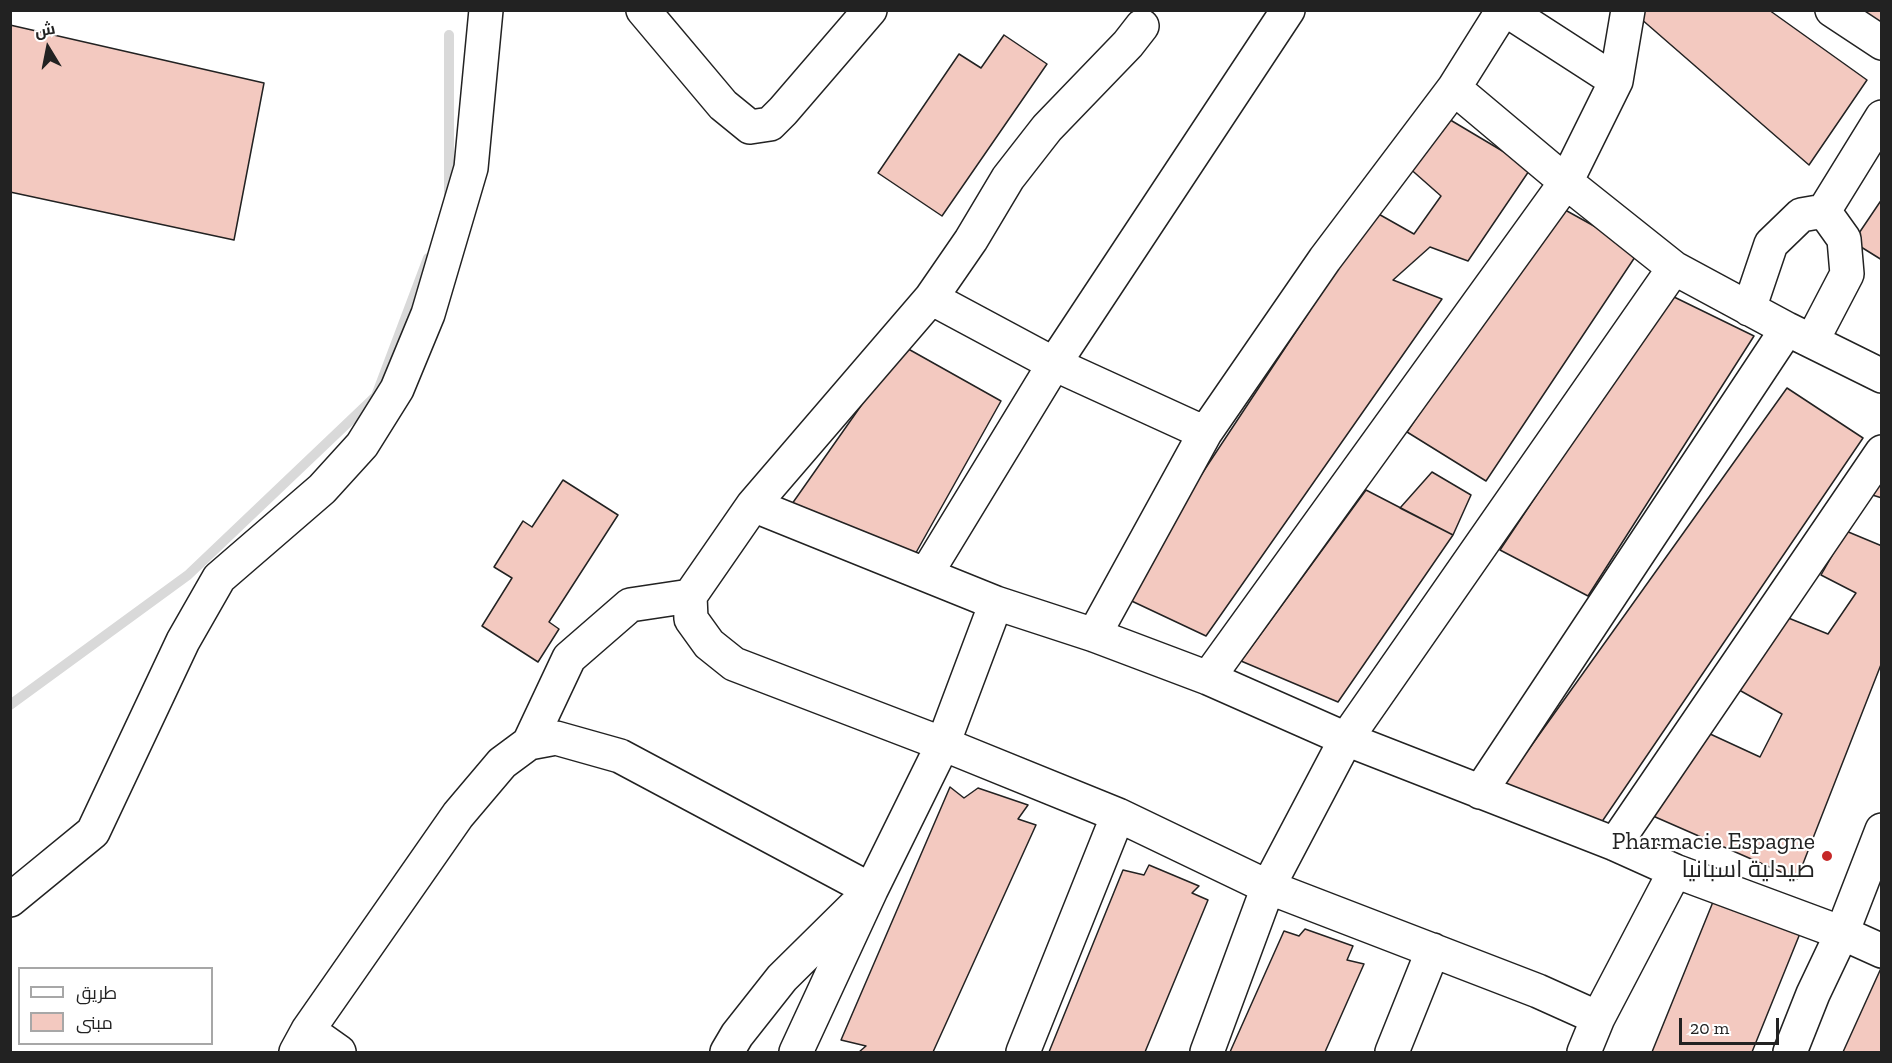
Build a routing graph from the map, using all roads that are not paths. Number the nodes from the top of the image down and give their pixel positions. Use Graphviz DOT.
graph roads {
  1 [pos="486,10"];
  2 [pos="643,10"];
  3 [pos="870,10"];
  4 [pos="1288,10"];
  5 [pos="1504,10"];
  6 [pos="1628,10"];
  7 [pos="1832,10"];
  8 [pos="1142,26"];
  9 [pos="1881,43"];
  10 [pos="1616,81"];
  11 [pos="1454,88"];
  12 [pos="1881,117"];
  13 [pos="1566,182"];
  14 [pos="1824,211"];
  15 [pos="1674,268"];
  16 [pos="931,298"];
  17 [pos="1749,309"];
  18 [pos="1799,335"];
  19 [pos="1054,364"];
  20 [pos="1881,376"];
  21 [pos="1205,433"];
  22 [pos="1881,453"];
  23 [pos="753,505"];
  24 [pos="926,574"];
  25 [pos="690,596"];
  26 [pos="996,603"];
  27 [pos="1094,635"];
  28 [pos="1208,678"];
  29 [pos="1346,740"];
  30 [pos="529,742"];
  31 [pos="943,744"];
  32 [pos="1480,792"];
  33 [pos="1118,815"];
  34 [pos="1881,830"];
  35 [pos="1615,844"];
  36 [pos="1675,871"];
  37 [pos="1268,887"];
  38 [pos="871,890"];
  39 [pos="10,900"];
  40 [pos="1842,933"];
  41 [pos="1433,950"];
  42 [pos="1881,951"];
  43 [pos="1598,1018"];
  44 [pos="302,1042"];
  45 [pos="339,1053"];
  46 [pos="727,1053"];
  47 [pos="796,1053"];
  48 [pos="1023,1053"];
  49 [pos="1207,1053"];
  50 [pos="1392,1053"];
  51 [pos="1584,1053"];
  52 [pos="1790,1053"];
  1 -- 39 [label="street"];
  2 -- 3 [label="street"];
  4 -- 19 [label="street"];
  5 -- 10 [label="street"];
  5 -- 11 [label="street"];
  6 -- 10 [label="street"];
  7 -- 9 [label="street"];
  8 -- 16 [label="street"];
  10 -- 13 [label="street"];
  11 -- 13 [label="street"];
  11 -- 21 [label="street"];
  12 -- 14 [label="street"];
  13 -- 15 [label="street"];
  13 -- 28 [label="street"];
  14 -- 17 [label="street"];
  14 -- 18 [label="street"];
  15 -- 17 [label="street"];
  15 -- 29 [label="street"];
  16 -- 19 [label="street"];
  16 -- 23 [label="street"];
  17 -- 18 [label="street"];
  18 -- 20 [label="street"];
  18 -- 32 [label="street"];
  19 -- 21 [label="street"];
  19 -- 24 [label="street"];
  21 -- 27 [label="street"];
  22 -- 35 [label="street"];
  23 -- 24 [label="street"];
  23 -- 25 [label="street"];
  24 -- 26 [label="street"];
  25 -- 30 [label="street"];
  25 -- 31 [label="street"];
  26 -- 27 [label="street"];
  26 -- 31 [label="street"];
  27 -- 28 [label="street"];
  28 -- 29 [label="street"];
  29 -- 32 [label="street"];
  29 -- 37 [label="street"];
  30 -- 38 [label="street"];
  30 -- 44 [label="street"];
  31 -- 33 [label="street"];
  31 -- 38 [label="street"];
  32 -- 35 [label="street"];
  33 -- 37 [label="street"];
  33 -- 48 [label="street"];
  34 -- 40 [label="street"];
  35 -- 36 [label="street"];
  36 -- 40 [label="street"];
  36 -- 43 [label="street"];
  37 -- 41 [label="street"];
  37 -- 49 [label="street"];
  38 -- 46 [label="street"];
  38 -- 47 [label="street"];
  40 -- 42 [label="street"];
  40 -- 52 [label="street"];
  41 -- 43 [label="street"];
  41 -- 50 [label="street"];
  43 -- 51 [label="street"];
  44 -- 45 [label="street"];
}
